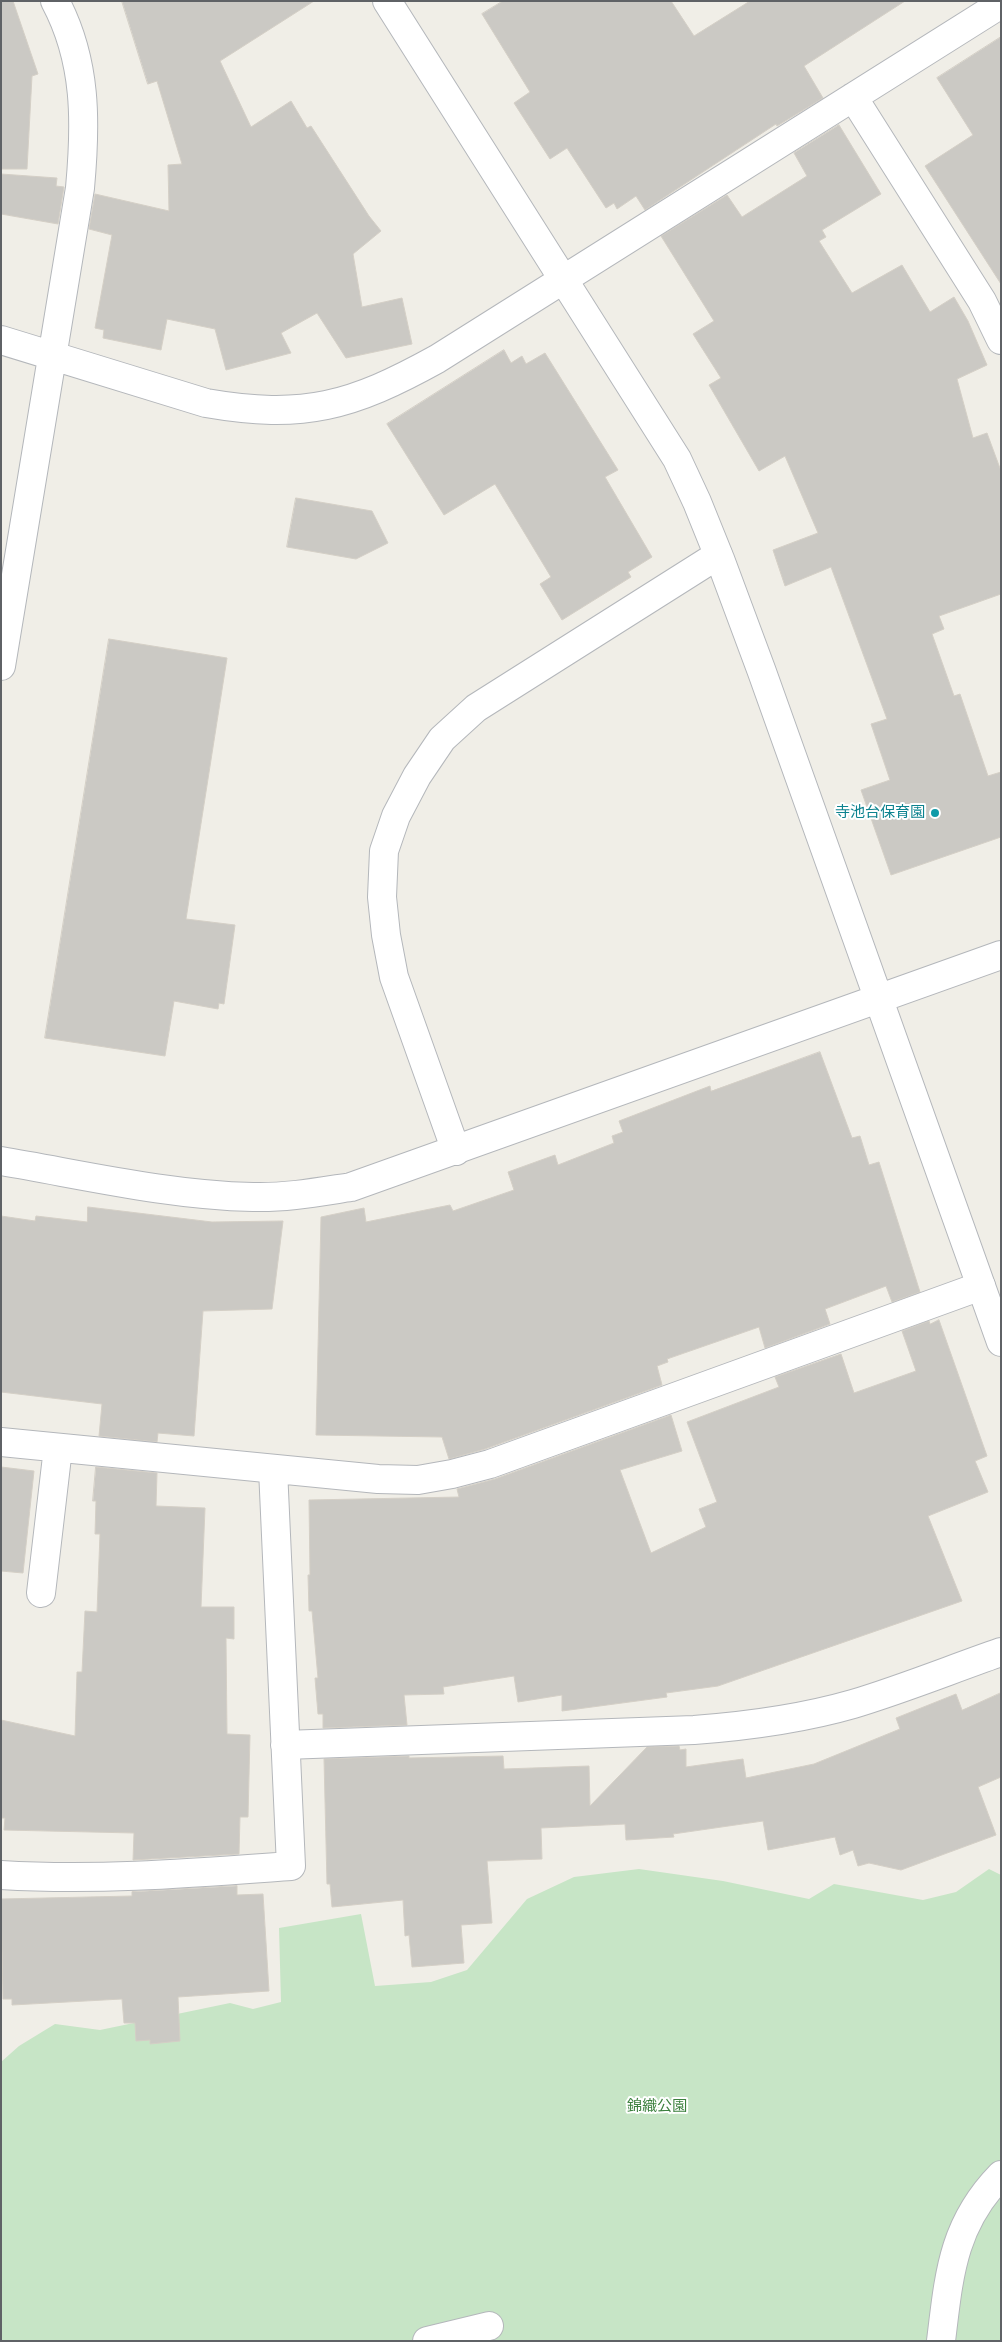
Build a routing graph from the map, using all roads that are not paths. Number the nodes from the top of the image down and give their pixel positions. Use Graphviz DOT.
graph roads {
  1 [pos="55,1"];
  2 [pos="387,1"];
  3 [pos="1001,4"];
  4 [pos="853,97"];
  5 [pos="563,280"];
  6 [pos="1,340"];
  7 [pos="1001,340"];
  8 [pos="52,355"];
  9 [pos="718,554"];
  10 [pos="1,666"];
  11 [pos="1001,955"];
  12 [pos="879,999"];
  13 [pos="456,1150"];
  14 [pos="1,1161"];
  15 [pos="981,1286"];
  16 [pos="1001,1342"];
  17 [pos="1,1442"];
  18 [pos="58,1448"];
  19 [pos="273,1469"];
  20 [pos="41,1593"];
  21 [pos="1001,1652"];
  22 [pos="285,1745"];
  23 [pos="1,1874"];
  24 [pos="1001,2176"];
  25 [pos="489,2326"];
  26 [pos="427,2341"];
  27 [pos="941,2341"];
  1 -- 8 [label="street"];
  2 -- 5 [label="street"];
  3 -- 4 [label="street"];
  4 -- 5 [label="street"];
  4 -- 7 [label="street"];
  5 -- 8 [label="street"];
  5 -- 9 [label="street"];
  6 -- 8 [label="street"];
  8 -- 10 [label="street"];
  9 -- 12 [label="street"];
  9 -- 13 [label="street"];
  11 -- 12 [label="street"];
  12 -- 13 [label="street"];
  12 -- 15 [label="street"];
  13 -- 14 [label="street"];
  15 -- 16 [label="street"];
  15 -- 19 [label="street"];
  17 -- 18 [label="street"];
  18 -- 19 [label="street"];
  18 -- 20 [label="street"];
  19 -- 22 [label="street"];
  21 -- 22 [label="street"];
  22 -- 23 [label="street"];
  24 -- 27 [label="street"];
  25 -- 26 [label="street"];
}
